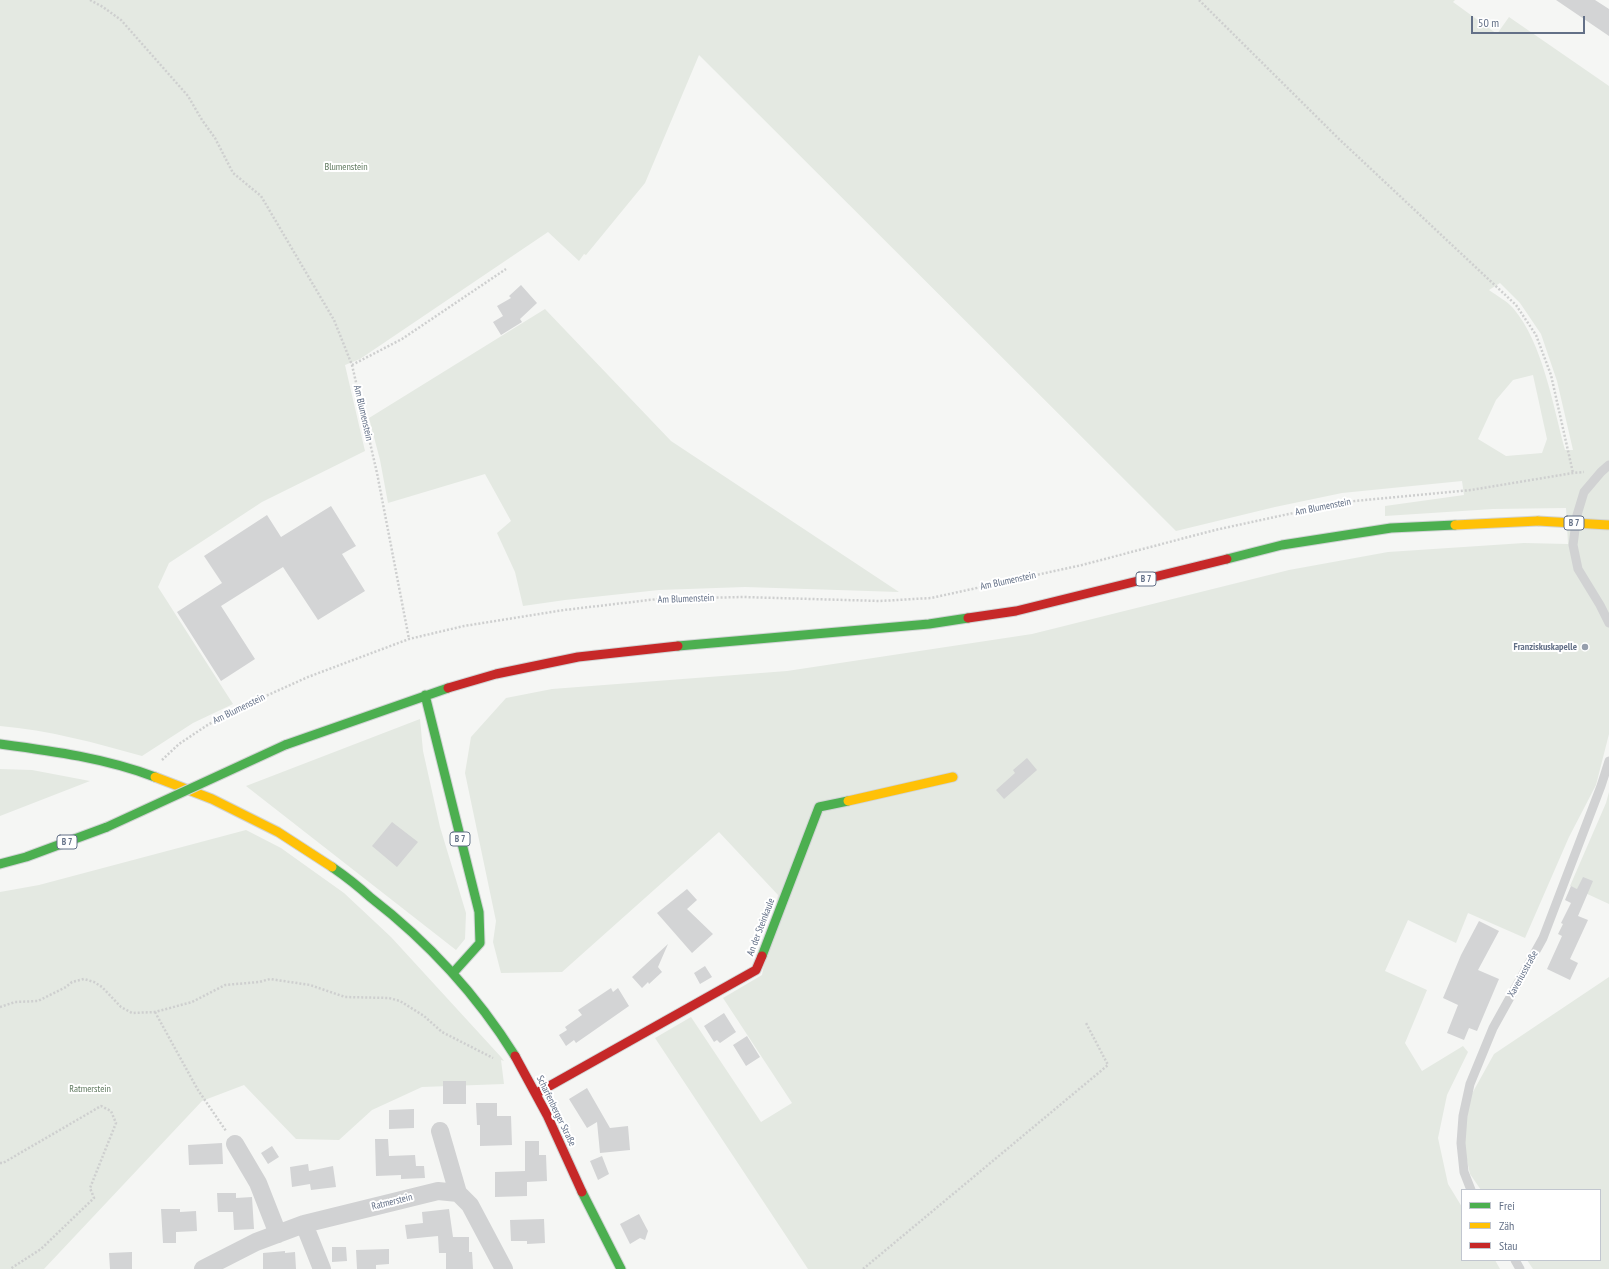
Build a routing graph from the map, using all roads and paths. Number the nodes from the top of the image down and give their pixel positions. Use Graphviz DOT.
graph roads {
  1 [pos="90,0"];
  2 [pos="1199,0"];
  3 [pos="506,269"];
  4 [pos="352,365"];
  5 [pos="1609,465"];
  6 [pos="1601,472"];
  7 [pos="1573,473"];
  8 [pos="1609,526"];
  9 [pos="1609,623"];
  10 [pos="410,639"];
  11 [pos="425,695"];
  12 [pos="0,744"];
  13 [pos="1609,761"];
  14 [pos="149,774"];
  15 [pos="953,777"];
  16 [pos="0,864"];
  17 [pos="453,973"];
  18 [pos="0,1007"];
  19 [pos="155,1012"];
  20 [pos="1086,1022"];
  21 [pos="498,1060"];
  22 [pos="537,1093"];
  23 [pos="440,1131"];
  24 [pos="235,1144"];
  25 [pos="0,1163"];
  26 [pos="1471,1189"];
  27 [pos="458,1193"];
  28 [pos="304,1224"];
  29 [pos="278,1234"];
  30 [pos="10,1269"];
  31 [pos="203,1269"];
  32 [pos="322,1269"];
  33 [pos="504,1269"];
  34 [pos="620,1269"];
  35 [pos="863,1269"];
  1 -- 4 [label="path, Am Blumenstein"];
  2 -- 7 [label="path"];
  3 -- 4 [label="path"];
  4 -- 10 [label="path, Am Blumenstein"];
  5 -- 6 [label="lane"];
  6 -- 7 [label="path, Am Blumenstein"];
  6 -- 9 [label="lane"];
  7 -- 10 [label="path, Am Blumenstein"];
  8 -- 11 [label="main road, B 7, bridge"];
  10 -- 14 [label="path, Am Blumenstein"];
  11 -- 16 [label="main road, B 7, bridge"];
  11 -- 17 [label="main road, B 7"];
  12 -- 14 [label="main road, Scharfenberger Straße"];
  13 -- 26 [label="lane, Xaveriusstraße"];
  14 -- 17 [label="main road, Scharfenberger Straße"];
  15 -- 22 [label="main road, An der Steinkaule"];
  17 -- 22 [label="main road, Scharfenberger Straße"];
  18 -- 19 [label="path"];
  19 -- 21 [label="path"];
  19 -- 24 [label="path"];
  20 -- 35 [label="path"];
  22 -- 34 [label="main road, Scharfenberger Straße"];
  23 -- 27 [label="street"];
  24 -- 29 [label="street"];
  25 -- 30 [label="path"];
  27 -- 28 [label="street, Ratmerstein"];
  27 -- 33 [label="street"];
  28 -- 29 [label="street, Ratmerstein"];
  28 -- 32 [label="street"];
  29 -- 31 [label="street, Ratmerstein"];
}
